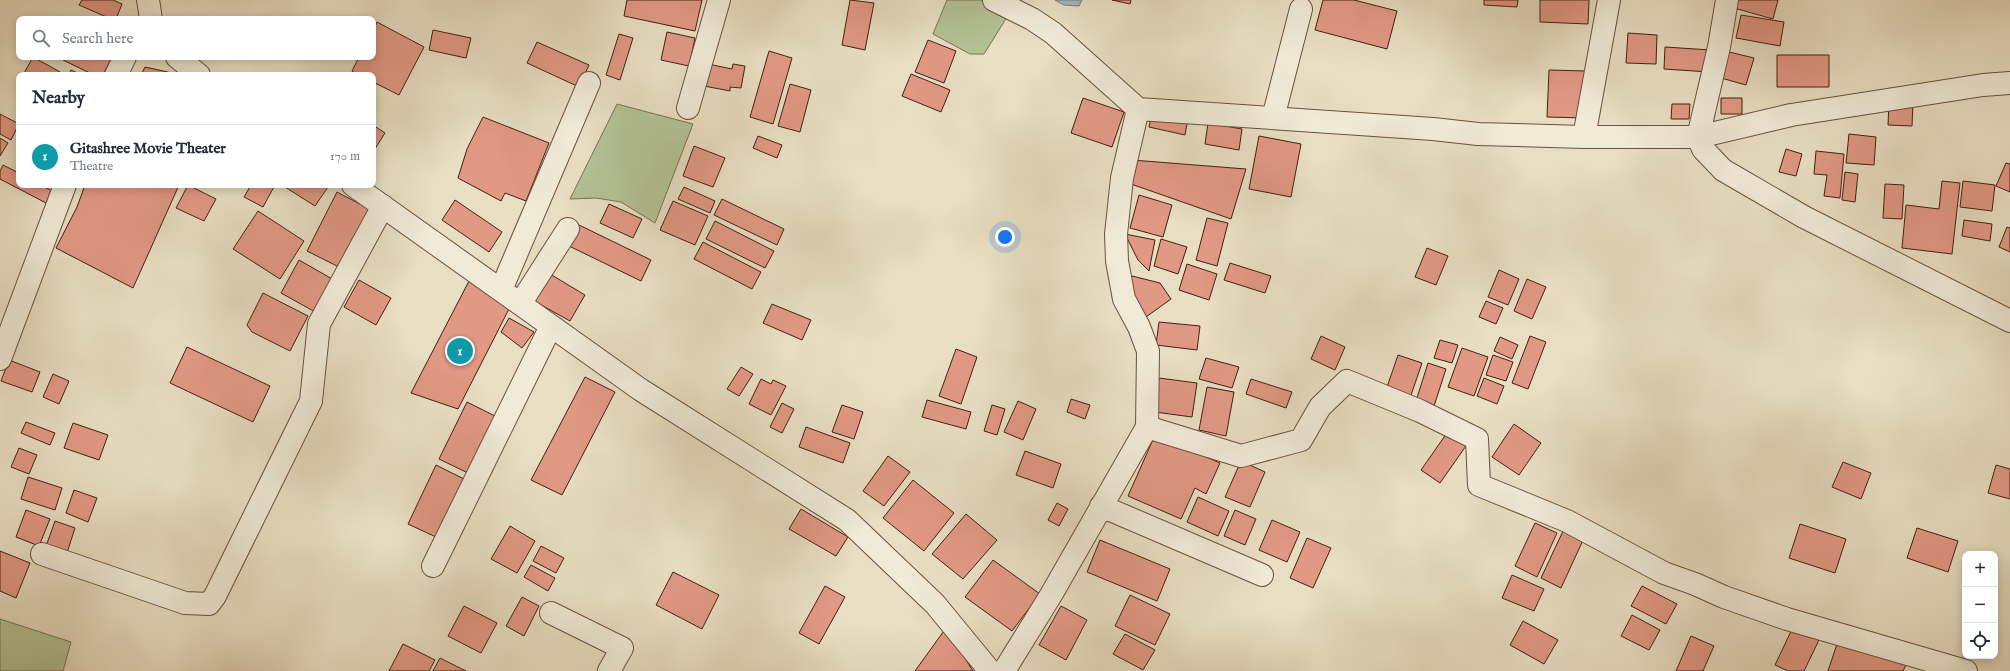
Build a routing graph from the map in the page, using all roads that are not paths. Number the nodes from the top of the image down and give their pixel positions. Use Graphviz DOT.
graph roads {
  1 [pos="148,0"];
  2 [pos="719,0"];
  3 [pos="994,0"];
  4 [pos="1608,0"];
  5 [pos="1727,0"];
  6 [pos="1301,9"];
  7 [pos="151,16"];
  8 [pos="124,60"];
  9 [pos="181,60"];
  10 [pos="118,72"];
  11 [pos="195,72"];
  12 [pos="589,83"];
  13 [pos="2010,83"];
  14 [pos="688,108"];
  15 [pos="1138,109"];
  16 [pos="1273,118"];
  17 [pos="1584,137"];
  18 [pos="1698,137"];
  19 [pos="65,188"];
  20 [pos="357,188"];
  21 [pos="383,206"];
  22 [pos="568,229"];
  23 [pos="501,290"];
  24 [pos="520,304"];
  25 [pos="2010,321"];
  26 [pos="550,326"];
  27 [pos="0,359"];
  28 [pos="1147,427"];
  29 [pos="1101,506"];
  30 [pos="42,554"];
  31 [pos="433,566"];
  32 [pos="1262,575"];
  33 [pos="550,613"];
  34 [pos="609,671"];
  35 [pos="990,671"];
  36 [pos="1004,671"];
  37 [pos="1966,671"];
  1 -- 7 [label="street"];
  2 -- 14 [label="street"];
  3 -- 15 [label="street"];
  4 -- 17 [label="street"];
  5 -- 18 [label="street"];
  6 -- 16 [label="street"];
  8 -- 10 [label="street"];
  9 -- 11 [label="street"];
  12 -- 23 [label="street"];
  13 -- 18 [label="street"];
  15 -- 16 [label="street"];
  15 -- 28 [label="street"];
  16 -- 17 [label="street"];
  17 -- 18 [label="street"];
  18 -- 25 [label="street"];
  19 -- 27 [label="street"];
  20 -- 21 [label="street"];
  21 -- 23 [label="street"];
  21 -- 30 [label="street"];
  22 -- 24 [label="street"];
  23 -- 24 [label="street"];
  24 -- 26 [label="street"];
  26 -- 31 [label="street"];
  26 -- 35 [label="street"];
  28 -- 29 [label="street"];
  28 -- 37 [label="street"];
  29 -- 32 [label="street"];
  29 -- 36 [label="street"];
  33 -- 34 [label="street"];
}
